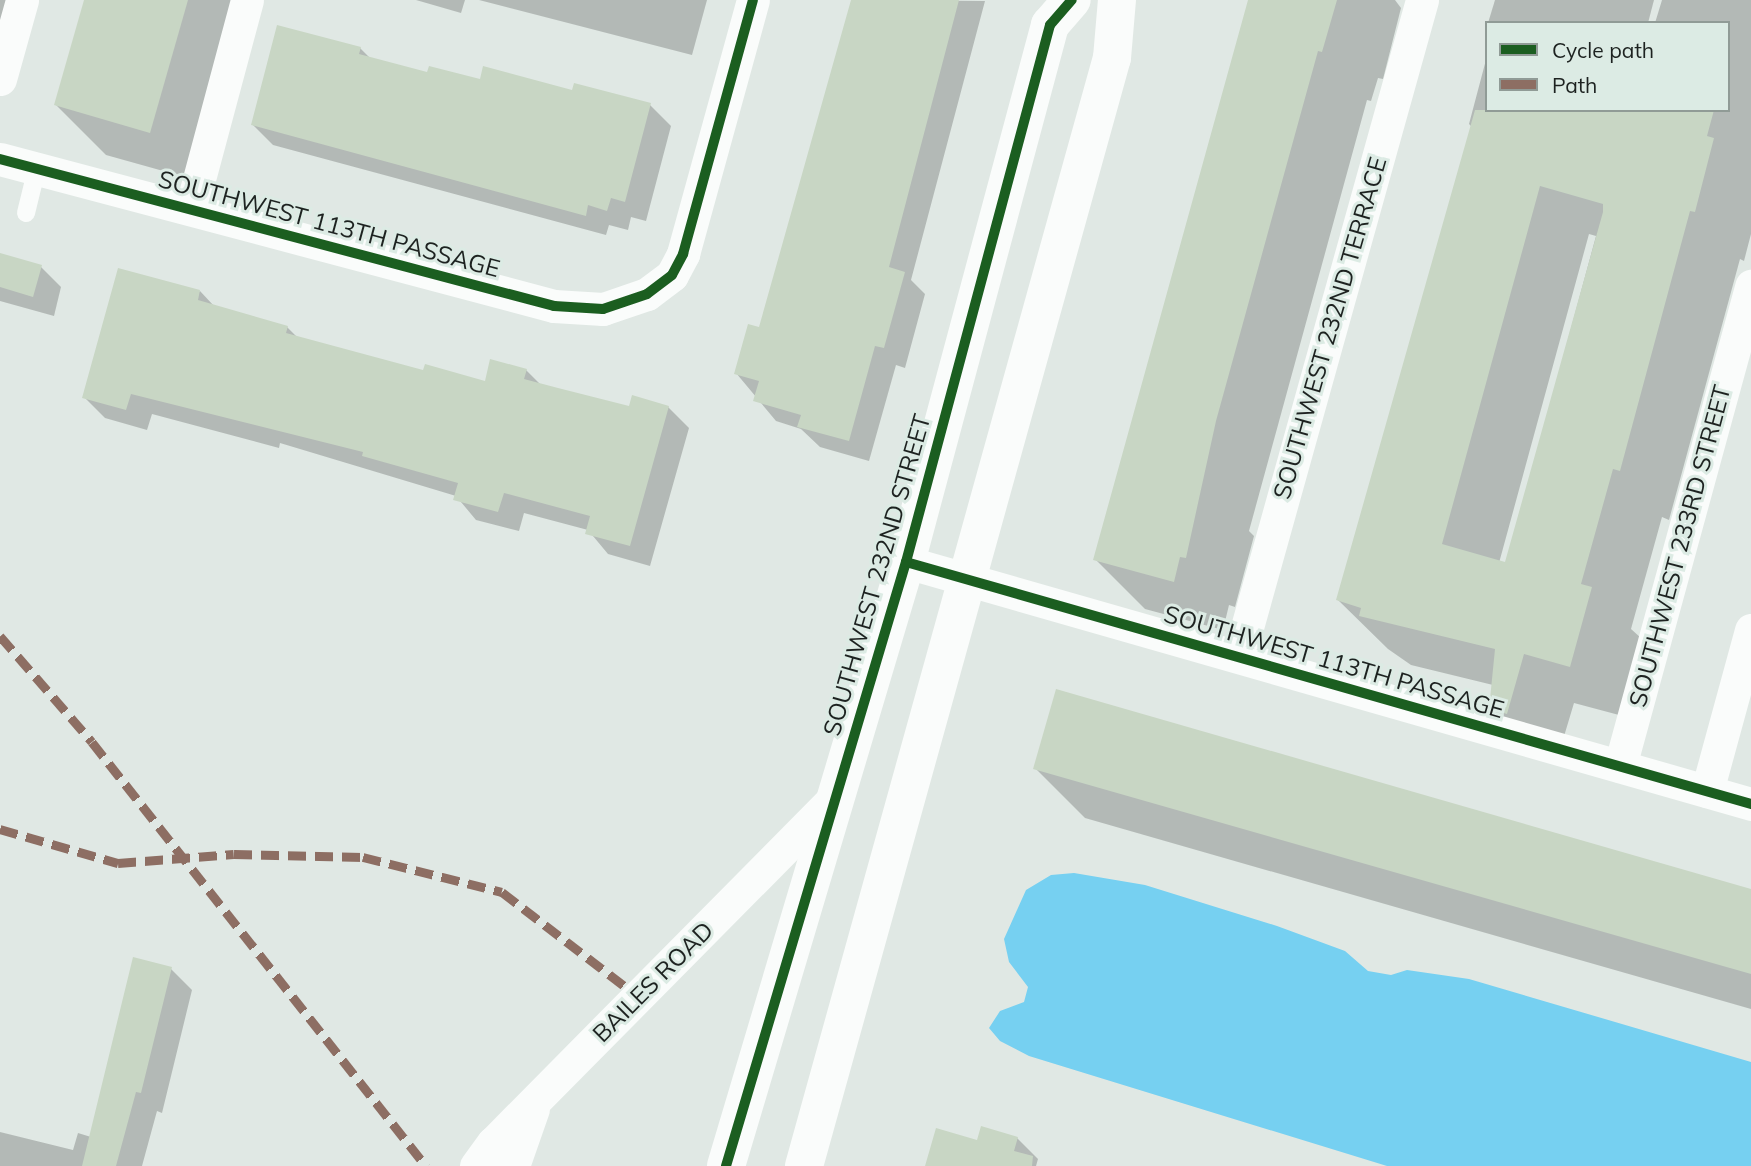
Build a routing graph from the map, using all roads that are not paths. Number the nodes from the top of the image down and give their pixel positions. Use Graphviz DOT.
graph roads {
  1 [pos="22,0"];
  2 [pos="247,0"];
  3 [pos="753,0"];
  4 [pos="1072,0"];
  5 [pos="1117,0"];
  6 [pos="1422,0"];
  7 [pos="0,79"];
  8 [pos="0,159"];
  9 [pos="37,169"];
  10 [pos="191,209"];
  11 [pos="26,213"];
  12 [pos="1751,286"];
  13 [pos="906,562"];
  14 [pos="965,580"];
  15 [pos="1751,630"];
  16 [pos="1239,656"];
  17 [pos="1620,766"];
  18 [pos="1707,790"];
  19 [pos="832,802"];
  20 [pos="1751,804"];
  21 [pos="536,1100"];
  22 [pos="476,1166"];
  23 [pos="513,1166"];
  24 [pos="726,1166"];
  25 [pos="804,1166"];
  1 -- 7 [label="street"];
  2 -- 10 [label="street"];
  3 -- 10 [label="street, SOUTHWEST 113TH PASSAGE"];
  4 -- 13 [label="street, SOUTHWEST 232ND STREET"];
  5 -- 14 [label="street"];
  6 -- 16 [label="street, SOUTHWEST 232ND TERRACE"];
  8 -- 9 [label="street, SOUTHWEST 113TH PASSAGE"];
  9 -- 10 [label="street, SOUTHWEST 113TH PASSAGE"];
  9 -- 11 [label="lane"];
  12 -- 17 [label="street, SOUTHWEST 233RD STREET"];
  13 -- 14 [label="street, SOUTHWEST 113TH PASSAGE"];
  13 -- 19 [label="street, SOUTHWEST 232ND STREET"];
  14 -- 16 [label="street, SOUTHWEST 113TH PASSAGE"];
  14 -- 25 [label="street"];
  15 -- 18 [label="street"];
  16 -- 17 [label="street, SOUTHWEST 113TH PASSAGE"];
  17 -- 18 [label="street, SOUTHWEST 113TH PASSAGE"];
  18 -- 20 [label="street, SOUTHWEST 113TH PASSAGE"];
  19 -- 21 [label="street, BAILES ROAD"];
  19 -- 24 [label="street, SOUTHWEST 232ND STREET"];
  21 -- 22 [label="street, BAILES ROAD"];
  21 -- 23 [label="street"];
}
